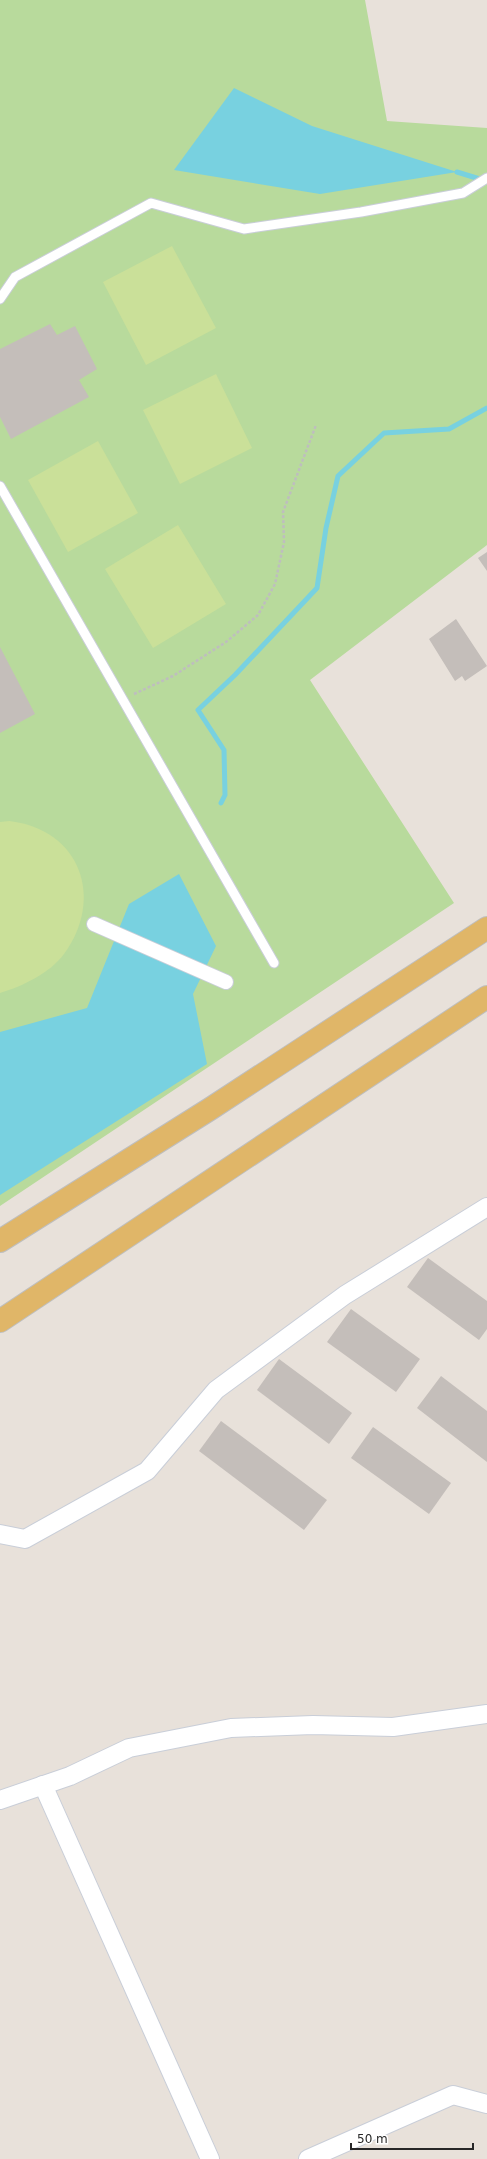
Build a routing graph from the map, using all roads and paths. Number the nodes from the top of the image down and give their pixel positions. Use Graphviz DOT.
graph roads {
  1 [pos="487,178"];
  2 [pos="0,299"];
  3 [pos="316,425"];
  4 [pos="0,486"];
  5 [pos="123,699"];
  6 [pos="94,924"];
  7 [pos="487,928"];
  8 [pos="274,963"];
  9 [pos="226,982"];
  10 [pos="487,997"];
  11 [pos="487,1207"];
  12 [pos="0,1241"];
  13 [pos="0,1321"];
  14 [pos="0,1534"];
  15 [pos="487,1714"];
  16 [pos="43,1785"];
  17 [pos="0,1800"];
  18 [pos="487,2104"];
  19 [pos="210,2159"];
  20 [pos="308,2159"];
  1 -- 2 [label="lane"];
  3 -- 5 [label="path"];
  4 -- 5 [label="lane"];
  5 -- 8 [label="lane"];
  6 -- 9 [label="street"];
  7 -- 12 [label="main road"];
  10 -- 13 [label="main road"];
  11 -- 14 [label="street"];
  15 -- 16 [label="street"];
  16 -- 17 [label="street"];
  16 -- 19 [label="street"];
  18 -- 20 [label="street"];
}
